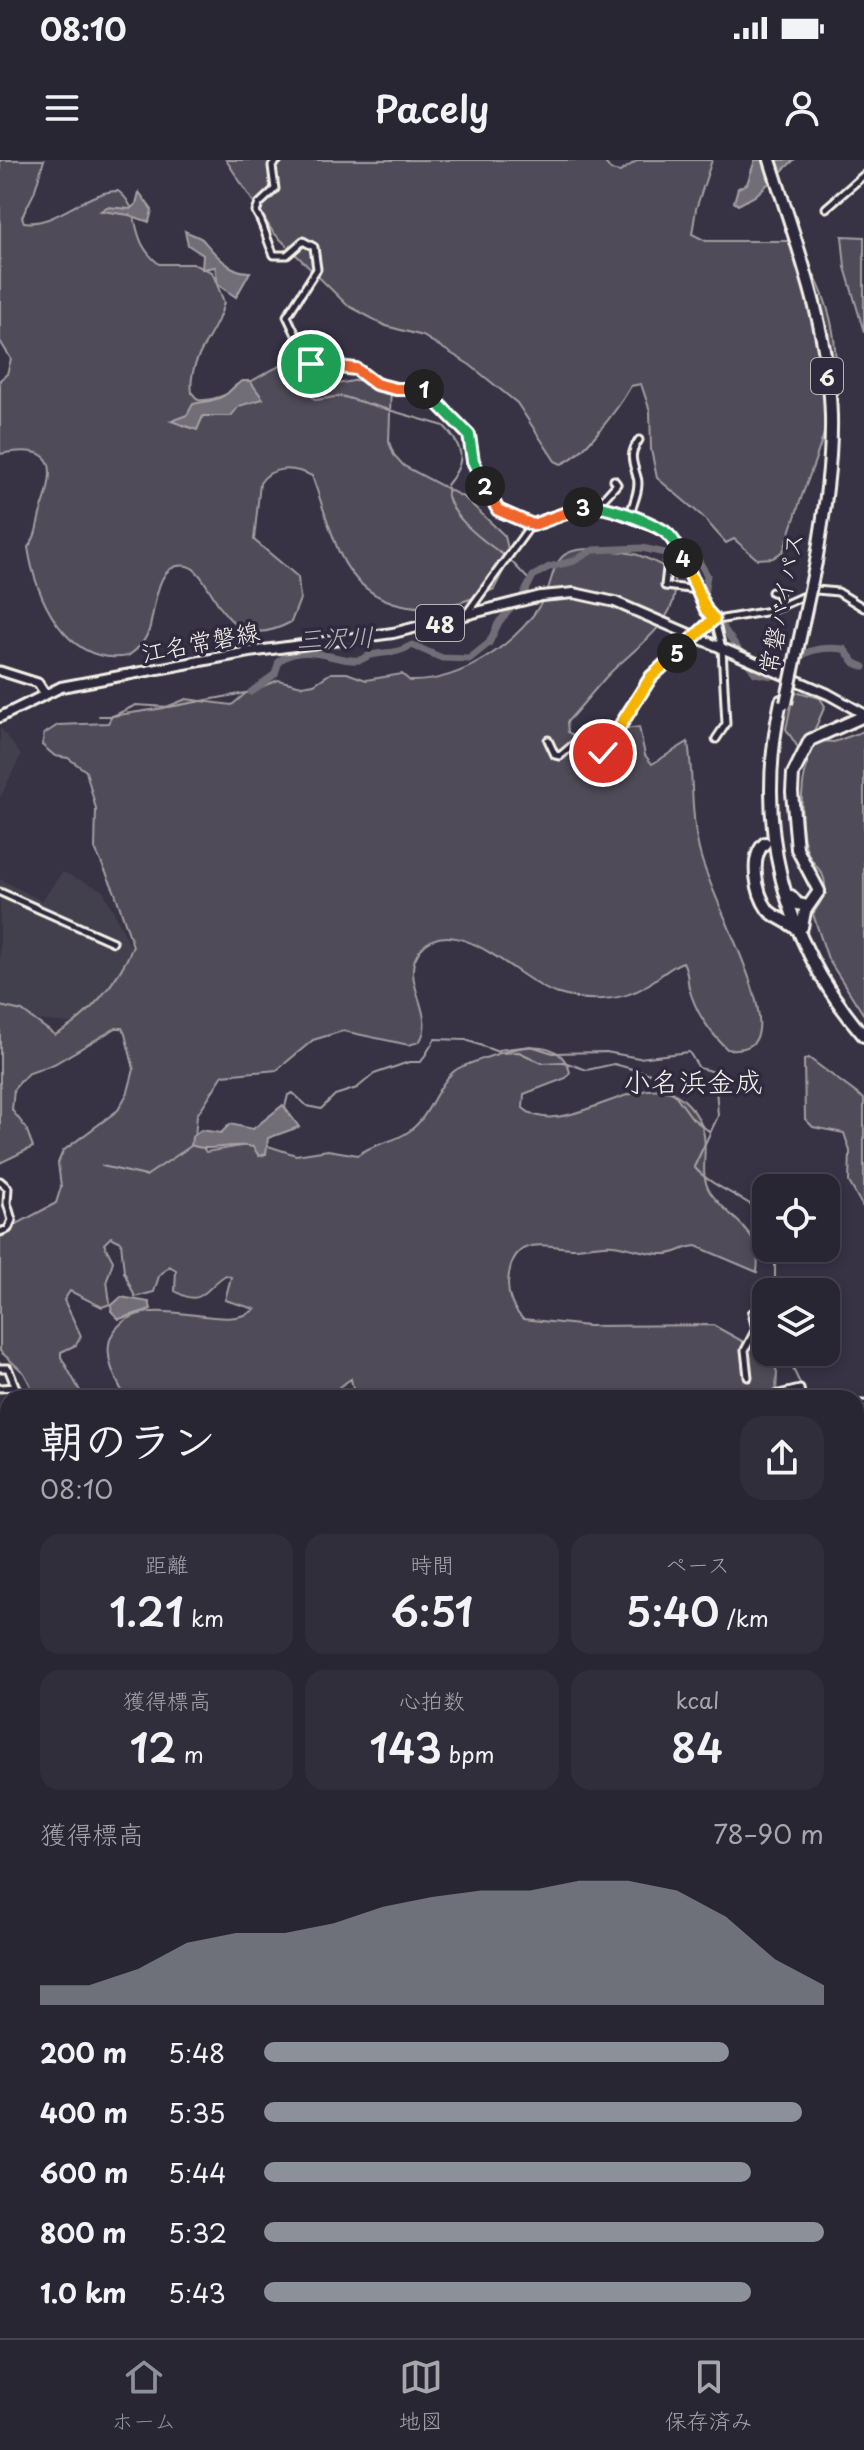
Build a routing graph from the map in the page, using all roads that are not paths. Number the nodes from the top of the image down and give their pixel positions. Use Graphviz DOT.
graph roads {
  1 [pos="278,160"];
  2 [pos="767,160"];
  3 [pos="864,175"];
  4 [pos="826,208"];
  5 [pos="639,440"];
  6 [pos="614,480"];
  7 [pos="598,505"];
  8 [pos="629,517"];
  9 [pos="533,525"];
  10 [pos="680,553"];
  11 [pos="698,590"];
  12 [pos="772,592"];
  13 [pos="780,607"];
  14 [pos="864,608"];
  15 [pos="465,617"];
  16 [pos="714,619"];
  17 [pos="695,637"];
  18 [pos="722,648"];
  19 [pos="0,671"];
  20 [pos="45,694"];
  21 [pos="864,715"];
  22 [pos="0,717"];
  23 [pos="716,739"];
  24 [pos="548,740"];
  25 [pos="795,826"];
  26 [pos="784,834"];
  27 [pos="765,843"];
  28 [pos="0,892"];
  29 [pos="787,896"];
  30 [pos="807,906"];
  31 [pos="770,913"];
  32 [pos="799,928"];
  33 [pos="113,942"];
  34 [pos="864,1028"];
  35 [pos="864,1036"];
  36 [pos="0,1181"];
  37 [pos="0,1232"];
  38 [pos="752,1337"];
  39 [pos="0,1368"];
  40 [pos="748,1377"];
  41 [pos="16,1387"];
  42 [pos="0,1388"];
  43 [pos="17,1390"];
  44 [pos="262,2338"];
  45 [pos="282,2338"];
  1 -- 9 [label="street"];
  2 -- 29 [label="highway, 常磐バイパス / 6, bridge"];
  3 -- 4 [label="street"];
  5 -- 8 [label="street"];
  6 -- 7 [label="street"];
  7 -- 8 [label="street"];
  7 -- 9 [label="street"];
  8 -- 10 [label="street"];
  9 -- 15 [label="street"];
  10 -- 11 [label="street"];
  10 -- 11 [label="street"];
  11 -- 16 [label="street"];
  12 -- 13 [label="street"];
  13 -- 14 [label="street"];
  13 -- 16 [label="street"];
  15 -- 17 [label="main road, 江名常磐線 / 48"];
  15 -- 20 [label="main road, 江名常磐線 / 48"];
  16 -- 17 [label="street"];
  16 -- 18 [label="street"];
  17 -- 18 [label="main road, 江名常磐線 / 48"];
  17 -- 24 [label="street"];
  18 -- 21 [label="main road, 江名常磐線 / 48"];
  18 -- 23 [label="street"];
  19 -- 20 [label="street"];
  20 -- 22 [label="main road, 江名常磐線 / 48"];
  21 -- 25 [label="highway"];
  25 -- 26 [label="highway"];
  25 -- 30 [label="highway"];
  27 -- 31 [label="highway"];
  28 -- 33 [label="street"];
  29 -- 30 [label="highway"];
  29 -- 31 [label="highway"];
  29 -- 32 [label="highway, 常磐バイパス / 6"];
  30 -- 32 [label="highway"];
  31 -- 32 [label="highway"];
  32 -- 34 [label="highway, 常磐バイパス / 6"];
  32 -- 35 [label="highway, 常磐バイパス / 6"];
  36 -- 37 [label="street"];
  38 -- 40 [label="street"];
  39 -- 41 [label="street"];
  41 -- 42 [label="street"];
  41 -- 43 [label="street"];
  44 -- 45 [label="street"];
}
